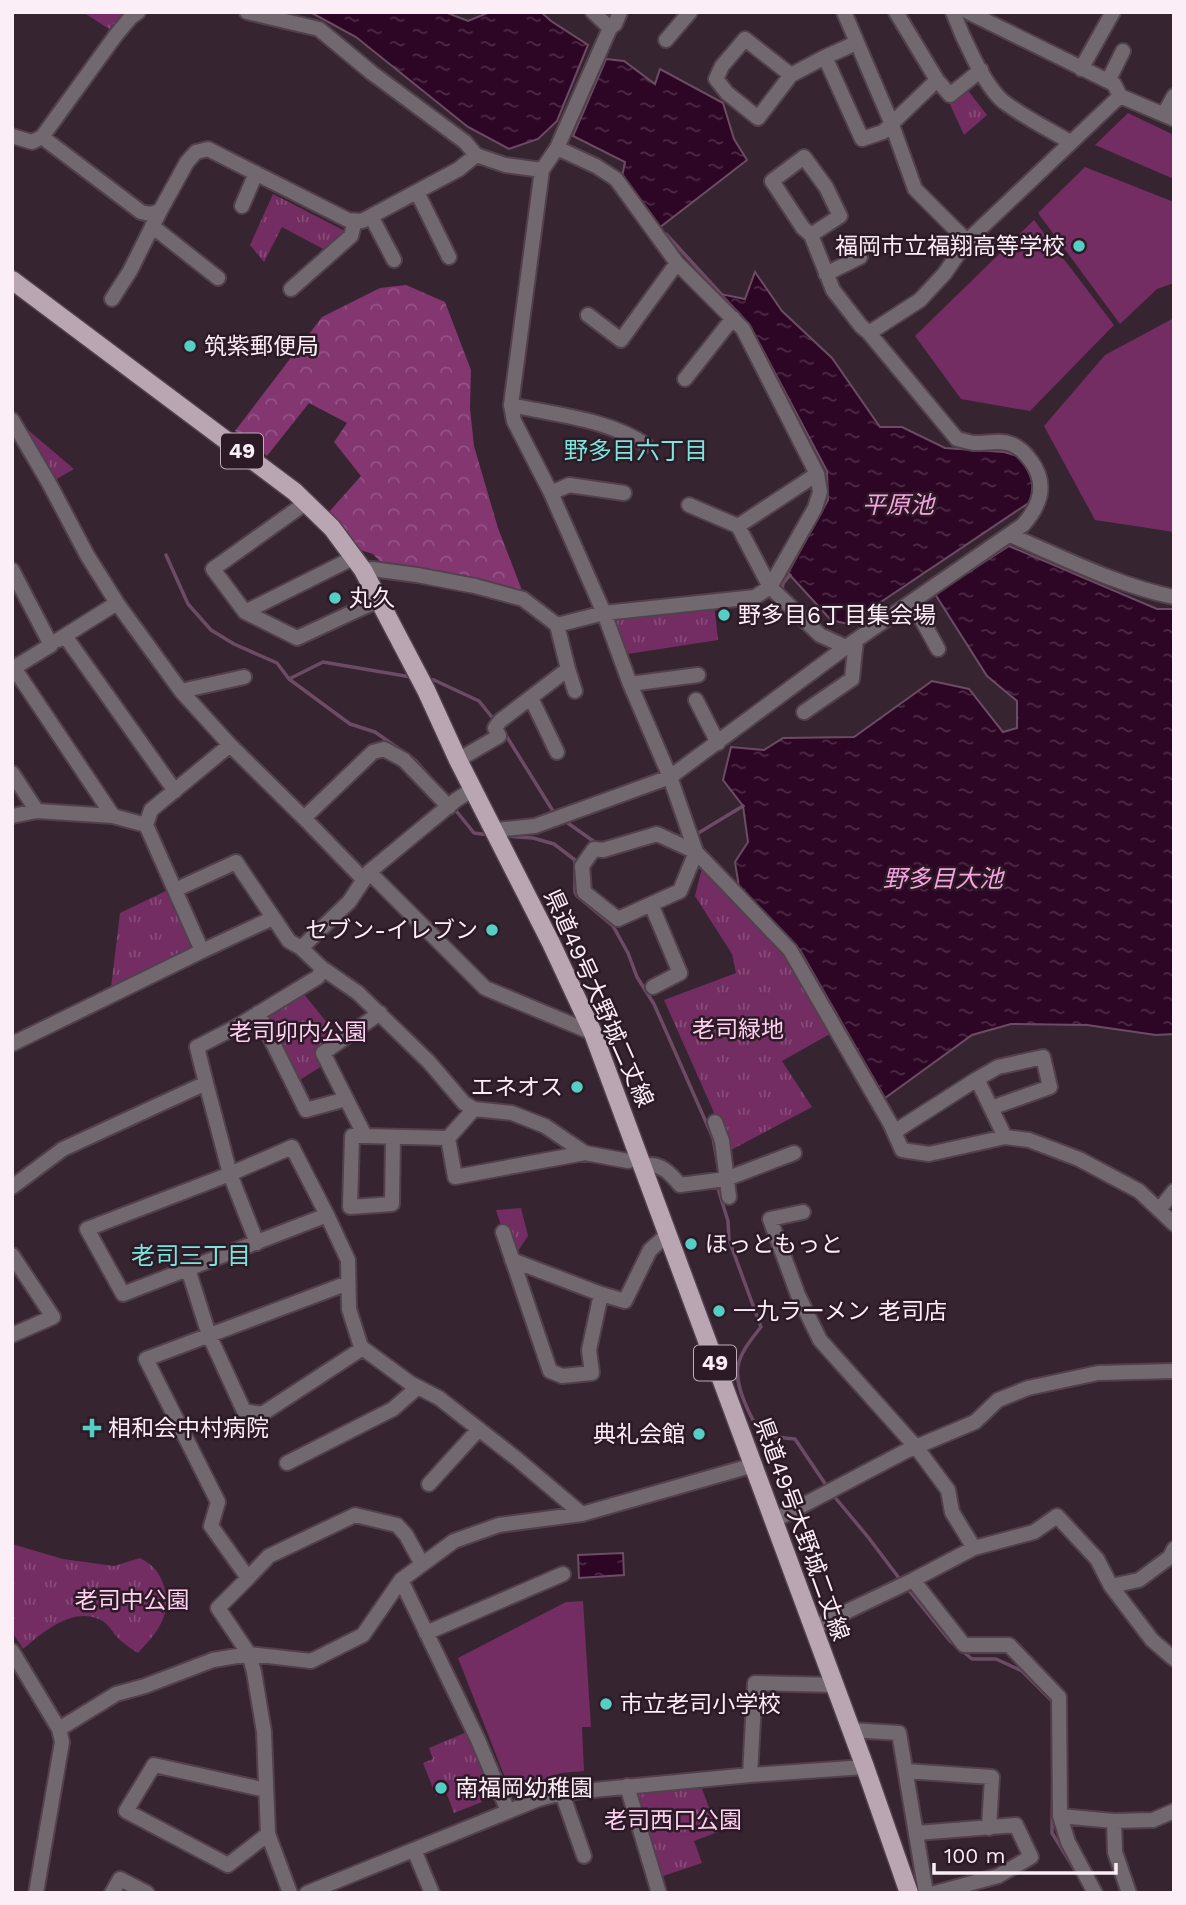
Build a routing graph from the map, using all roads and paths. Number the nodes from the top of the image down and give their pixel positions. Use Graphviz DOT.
graph roads {
  1 [pos="138,12"];
  2 [pos="247,12"];
  3 [pos="593,12"];
  4 [pos="620,12"];
  5 [pos="690,12"];
  6 [pos="844,12"];
  7 [pos="896,12"];
  8 [pos="953,12"];
  9 [pos="968,12"];
  10 [pos="1112,12"];
  11 [pos="610,28"];
  12 [pos="667,40"];
  13 [pos="856,43"];
  14 [pos="1123,51"];
  15 [pos="825,57"];
  16 [pos="1081,69"];
  17 [pos="981,70"];
  18 [pos="790,75"];
  19 [pos="937,80"];
  20 [pos="1108,81"];
  21 [pos="1119,96"];
  22 [pos="1174,96"];
  23 [pos="1169,117"];
  24 [pos="891,122"];
  25 [pos="12,136"];
  26 [pos="42,137"];
  27 [pos="1070,142"];
  28 [pos="557,148"];
  29 [pos="476,155"];
  30 [pos="542,170"];
  31 [pos="256,173"];
  32 [pos="417,192"];
  33 [pos="242,206"];
  34 [pos="160,211"];
  35 [pos="371,216"];
  36 [pos="355,221"];
  37 [pos="152,226"];
  38 [pos="811,235"];
  39 [pos="967,241"];
  40 [pos="449,257"];
  41 [pos="860,257"];
  42 [pos="394,260"];
  43 [pos="677,263"];
  44 [pos="826,274"];
  45 [pos="218,278"];
  46 [pos="12,280"];
  47 [pos="291,289"];
  48 [pos="111,299"];
  49 [pos="588,315"];
  50 [pos="733,318"];
  51 [pos="869,333"];
  52 [pos="685,379"];
  53 [pos="511,405"];
  54 [pos="12,420"];
  55 [pos="646,445"];
  56 [pos="817,474"];
  57 [pos="551,493"];
  58 [pos="624,493"];
  59 [pos="307,502"];
  60 [pos="689,505"];
  61 [pos="738,526"];
  62 [pos="1010,535"];
  63 [pos="359,564"];
  64 [pos="12,570"];
  65 [pos="771,587"];
  66 [pos="1174,597"];
  67 [pos="379,600"];
  68 [pos="912,602"];
  69 [pos="117,603"];
  70 [pos="246,612"];
  71 [pos="604,613"];
  72 [pos="557,625"];
  73 [pos="65,636"];
  74 [pos="851,644"];
  75 [pos="51,645"];
  76 [pos="938,649"];
  77 [pos="13,669"];
  78 [pos="568,669"];
  79 [pos="698,675"];
  80 [pos="244,677"];
  81 [pos="630,684"];
  82 [pos="181,691"];
  83 [pos="575,691"];
  84 [pos="531,698"];
  85 [pos="696,700"];
  86 [pos="804,712"];
  87 [pos="718,743"];
  88 [pos="230,745"];
  89 [pos="557,752"];
  90 [pos="458,760"];
  91 [pos="12,773"];
  92 [pos="670,777"];
  93 [pos="473,789"];
  94 [pos="174,792"];
  95 [pos="453,804"];
  96 [pos="37,811"];
  97 [pos="12,816"];
  98 [pos="113,816"];
  99 [pos="304,818"];
  100 [pos="146,825"];
  101 [pos="498,836"];
  102 [pos="696,852"];
  103 [pos="366,876"];
  104 [pos="175,890"];
  105 [pos="651,904"];
  106 [pos="273,918"];
  107 [pos="301,948"];
  108 [pos="202,951"];
  109 [pos="322,968"];
  110 [pos="653,987"];
  111 [pos="258,1013"];
  112 [pos="380,1013"];
  113 [pos="593,1033"];
  114 [pos="12,1044"];
  115 [pos="977,1079"];
  116 [pos="206,1083"];
  117 [pos="346,1099"];
  118 [pos="991,1108"];
  119 [pos="474,1110"];
  120 [pos="715,1122"];
  121 [pos="894,1132"];
  122 [pos="365,1136"];
  123 [pos="393,1137"];
  124 [pos="1005,1137"];
  125 [pos="448,1138"];
  126 [pos="585,1153"];
  127 [pos="794,1153"];
  128 [pos="642,1161"];
  129 [pos="230,1174"];
  130 [pos="720,1180"];
  131 [pos="12,1187"];
  132 [pos="1174,1191"];
  133 [pos="729,1197"];
  134 [pos="1159,1210"];
  135 [pos="803,1212"];
  136 [pos="327,1215"];
  137 [pos="1174,1224"];
  138 [pos="503,1232"];
  139 [pos="668,1234"];
  140 [pos="257,1243"];
  141 [pos="12,1255"];
  142 [pos="512,1260"];
  143 [pos="188,1269"];
  144 [pos="348,1283"];
  145 [pos="601,1294"];
  146 [pos="12,1335"];
  147 [pos="209,1335"];
  148 [pos="363,1348"];
  149 [pos="1174,1371"];
  150 [pos="418,1387"];
  151 [pos="479,1429"];
  152 [pos="916,1447"];
  153 [pos="287,1463"];
  154 [pos="754,1465"];
  155 [pos="429,1484"];
  156 [pos="582,1514"];
  157 [pos="773,1521"];
  158 [pos="974,1548"];
  159 [pos="1174,1549"];
  160 [pos="422,1564"];
  161 [pos="563,1574"];
  162 [pos="248,1578"];
  163 [pos="401,1580"];
  164 [pos="907,1584"];
  165 [pos="1111,1586"];
  166 [pos="812,1628"];
  167 [pos="426,1633"];
  168 [pos="249,1654"];
  169 [pos="1174,1660"];
  170 [pos="15,1662"];
  171 [pos="834,1685"];
  172 [pos="59,1729"];
  173 [pos="851,1730"];
  174 [pos="864,1767"];
  175 [pos="906,1771"];
  176 [pos="750,1775"];
  177 [pos="627,1786"];
  178 [pos="266,1790"];
  179 [pos="562,1793"];
  180 [pos="508,1811"];
  181 [pos="1174,1811"];
  182 [pos="1060,1816"];
  183 [pos="1114,1821"];
  184 [pos="989,1828"];
  185 [pos="917,1833"];
  186 [pos="268,1834"];
  187 [pos="414,1850"];
  188 [pos="584,1856"];
  189 [pos="36,1893"];
  190 [pos="112,1893"];
  191 [pos="147,1893"];
  192 [pos="290,1893"];
  193 [pos="307,1893"];
  194 [pos="432,1893"];
  195 [pos="659,1893"];
  196 [pos="909,1893"];
  197 [pos="926,1893"];
  198 [pos="935,1893"];
  199 [pos="1095,1893"];
  200 [pos="1129,1893"];
  1 -- 26 [label="street"];
  2 -- 29 [label="street"];
  3 -- 11 [label="street"];
  4 -- 11 [label="street"];
  5 -- 12 [label="street"];
  6 -- 13 [label="street"];
  7 -- 19 [label="street"];
  8 -- 17 [label="street"];
  9 -- 16 [label="street"];
  10 -- 16 [label="street"];
  11 -- 28 [label="street"];
  13 -- 15 [label="street"];
  13 -- 24 [label="street"];
  14 -- 20 [label="street"];
  15 -- 18 [label="street"];
  15 -- 24 [label="street"];
  16 -- 20 [label="street"];
  17 -- 19 [label="street"];
  17 -- 27 [label="street"];
  18 -- 18 [label="street"];
  19 -- 24 [label="street"];
  20 -- 21 [label="street"];
  21 -- 23 [label="street"];
  21 -- 27 [label="street"];
  22 -- 23 [label="street"];
  24 -- 39 [label="street"];
  25 -- 26 [label="street"];
  26 -- 34 [label="street"];
  27 -- 39 [label="street"];
  28 -- 30 [label="street"];
  28 -- 43 [label="street"];
  29 -- 30 [label="street"];
  29 -- 32 [label="street"];
  30 -- 53 [label="street"];
  31 -- 33 [label="street"];
  31 -- 34 [label="street"];
  31 -- 36 [label="street"];
  32 -- 35 [label="street"];
  32 -- 40 [label="street"];
  34 -- 37 [label="street"];
  35 -- 36 [label="street"];
  35 -- 42 [label="street"];
  36 -- 47 [label="street"];
  37 -- 45 [label="street"];
  37 -- 48 [label="street"];
  38 -- 38 [label="street"];
  38 -- 44 [label="street"];
  39 -- 51 [label="street"];
  41 -- 44 [label="street"];
  43 -- 49 [label="street"];
  43 -- 50 [label="street"];
  44 -- 51 [label="street"];
  46 -- 59 [label="main road, 県道49号大野城二丈線 / 49"];
  50 -- 52 [label="street"];
  50 -- 56 [label="street"];
  51 -- 62 [label="street"];
  53 -- 55 [label="street"];
  53 -- 57 [label="street"];
  54 -- 69 [label="street"];
  56 -- 61 [label="street"];
  56 -- 65 [label="street"];
  57 -- 58 [label="street"];
  57 -- 71 [label="street"];
  59 -- 63 [label="main road, 県道49号大野城二丈線 / 49"];
  59 -- 70 [label="street"];
  60 -- 61 [label="street"];
  61 -- 65 [label="street"];
  62 -- 66 [label="street"];
  62 -- 68 [label="street"];
  63 -- 67 [label="main road, 県道49号大野城二丈線 / 49"];
  63 -- 70 [label="street"];
  63 -- 72 [label="street"];
  64 -- 75 [label="street"];
  65 -- 71 [label="street"];
  65 -- 74 [label="street"];
  67 -- 70 [label="street"];
  67 -- 90 [label="main road, 県道49号大野城二丈線 / 49"];
  68 -- 74 [label="street"];
  68 -- 76 [label="street"];
  69 -- 73 [label="street"];
  69 -- 82 [label="street"];
  71 -- 72 [label="street"];
  71 -- 81 [label="street"];
  72 -- 78 [label="street"];
  73 -- 75 [label="street"];
  73 -- 94 [label="street"];
  74 -- 86 [label="street"];
  74 -- 87 [label="street"];
  75 -- 77 [label="street"];
  77 -- 98 [label="street"];
  78 -- 83 [label="street"];
  78 -- 84 [label="street"];
  79 -- 81 [label="street"];
  80 -- 82 [label="street"];
  81 -- 92 [label="street"];
  82 -- 88 [label="street"];
  84 -- 89 [label="street"];
  84 -- 90 [label="street"];
  85 -- 87 [label="street"];
  87 -- 92 [label="street"];
  88 -- 94 [label="street"];
  88 -- 99 [label="street"];
  90 -- 93 [label="main road, 県道49号大野城二丈線 / 49"];
  91 -- 96 [label="street"];
  92 -- 101 [label="street"];
  92 -- 102 [label="street"];
  93 -- 95 [label="street"];
  93 -- 101 [label="main road, 県道49号大野城二丈線 / 49"];
  94 -- 100 [label="street"];
  95 -- 99 [label="street"];
  95 -- 103 [label="street"];
  96 -- 97 [label="street"];
  96 -- 98 [label="street"];
  98 -- 100 [label="street"];
  99 -- 103 [label="street"];
  100 -- 104 [label="street"];
  101 -- 113 [label="main road, 県道49号大野城二丈線 / 49"];
  102 -- 105 [label="street"];
  102 -- 105 [label="street"];
  102 -- 121 [label="street"];
  103 -- 107 [label="street"];
  103 -- 113 [label="street"];
  104 -- 106 [label="street"];
  104 -- 108 [label="street"];
  105 -- 110 [label="street"];
  106 -- 107 [label="street"];
  106 -- 108 [label="street"];
  107 -- 109 [label="street"];
  108 -- 114 [label="street"];
  109 -- 111 [label="street"];
  109 -- 112 [label="street"];
  111 -- 116 [label="street"];
  111 -- 117 [label="street"];
  112 -- 117 [label="street"];
  112 -- 119 [label="street"];
  113 -- 128 [label="main road, 県道49号大野城二丈線 / 49"];
  115 -- 118 [label="street"];
  115 -- 118 [label="street"];
  115 -- 121 [label="street"];
  116 -- 129 [label="street"];
  116 -- 131 [label="street"];
  117 -- 122 [label="street"];
  118 -- 124 [label="street"];
  119 -- 125 [label="street"];
  119 -- 126 [label="street"];
  120 -- 130 [label="street"];
  121 -- 124 [label="street"];
  122 -- 123 [label="street"];
  122 -- 123 [label="street"];
  123 -- 125 [label="street"];
  124 -- 134 [label="street"];
  125 -- 126 [label="street"];
  126 -- 128 [label="street"];
  127 -- 130 [label="street"];
  128 -- 130 [label="street"];
  128 -- 139 [label="main road, 県道49号大野城二丈線 / 49"];
  129 -- 136 [label="street"];
  129 -- 140 [label="street"];
  129 -- 143 [label="street"];
  130 -- 133 [label="street"];
  132 -- 134 [label="street"];
  134 -- 137 [label="street"];
  135 -- 152 [label="street"];
  136 -- 140 [label="street"];
  136 -- 144 [label="street"];
  138 -- 142 [label="street"];
  139 -- 145 [label="street"];
  139 -- 154 [label="main road, 県道49号大野城二丈線 / 49"];
  140 -- 143 [label="street"];
  141 -- 146 [label="street"];
  142 -- 145 [label="street"];
  142 -- 145 [label="street"];
  143 -- 147 [label="street"];
  144 -- 147 [label="street"];
  144 -- 148 [label="street"];
  147 -- 148 [label="street"];
  147 -- 162 [label="street"];
  148 -- 150 [label="street"];
  149 -- 152 [label="street"];
  150 -- 151 [label="street"];
  150 -- 153 [label="street"];
  151 -- 155 [label="street"];
  151 -- 156 [label="street"];
  152 -- 157 [label="street"];
  152 -- 158 [label="street"];
  154 -- 156 [label="street"];
  154 -- 157 [label="main road, 県道49号大野城二丈線 / 49"];
  156 -- 160 [label="street"];
  157 -- 166 [label="main road, 県道49号大野城二丈線 / 49"];
  158 -- 164 [label="street"];
  158 -- 165 [label="street"];
  159 -- 165 [label="street"];
  160 -- 162 [label="street"];
  160 -- 163 [label="street"];
  161 -- 167 [label="street"];
  162 -- 168 [label="street"];
  163 -- 167 [label="street"];
  163 -- 168 [label="street"];
  164 -- 166 [label="street"];
  164 -- 182 [label="street"];
  165 -- 169 [label="street"];
  166 -- 171 [label="main road, 県道49号大野城二丈線 / 49"];
  167 -- 180 [label="street"];
  168 -- 172 [label="street"];
  168 -- 178 [label="street"];
  170 -- 172 [label="street"];
  171 -- 173 [label="main road, 県道49号大野城二丈線 / 49"];
  171 -- 176 [label="street"];
  172 -- 189 [label="street"];
  173 -- 174 [label="main road, 県道49号大野城二丈線 / 49"];
  173 -- 175 [label="street"];
  174 -- 176 [label="street"];
  174 -- 196 [label="main road, 県道49号大野城二丈線 / 49"];
  175 -- 184 [label="street"];
  175 -- 185 [label="street"];
  176 -- 177 [label="street"];
  177 -- 179 [label="street"];
  177 -- 195 [label="street"];
  178 -- 186 [label="street"];
  178 -- 186 [label="street"];
  179 -- 180 [label="street"];
  179 -- 188 [label="street"];
  180 -- 187 [label="street"];
  181 -- 183 [label="street"];
  182 -- 183 [label="street"];
  182 -- 199 [label="street"];
  183 -- 200 [label="street"];
  184 -- 185 [label="street"];
  184 -- 198 [label="street"];
  185 -- 197 [label="street"];
  186 -- 192 [label="street"];
  187 -- 193 [label="street"];
  187 -- 194 [label="street"];
  190 -- 191 [label="street"];
}
